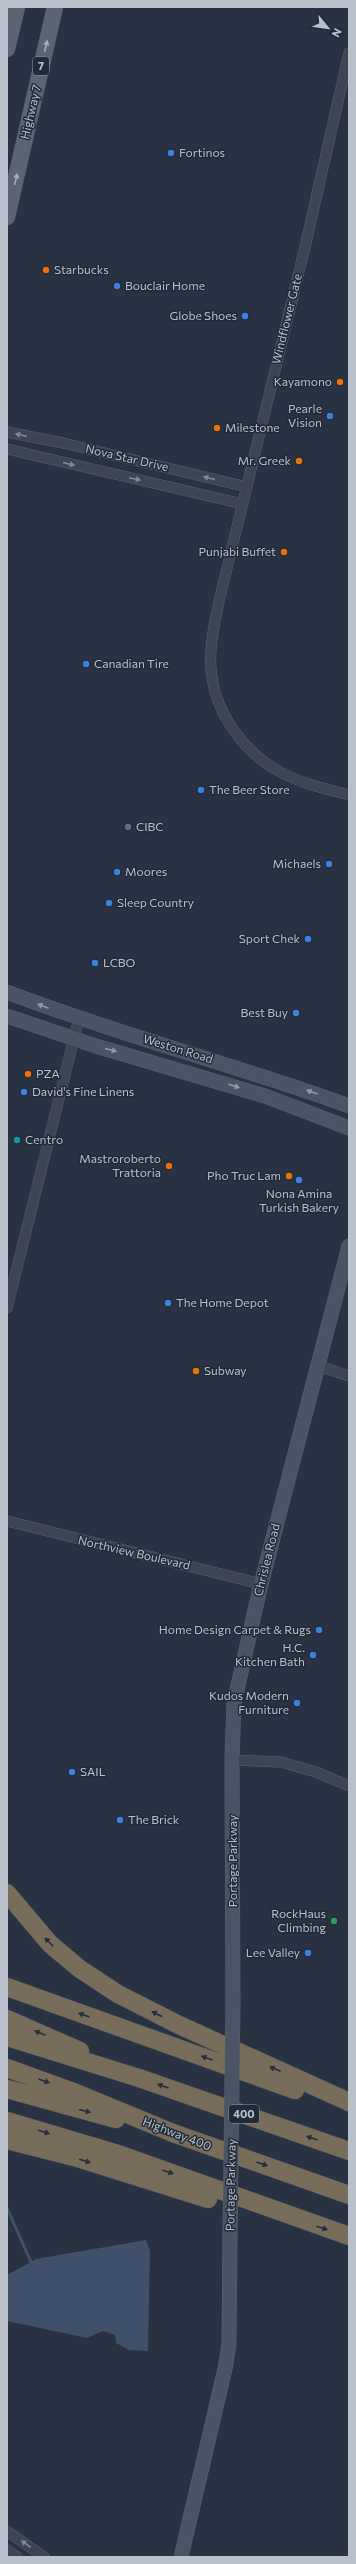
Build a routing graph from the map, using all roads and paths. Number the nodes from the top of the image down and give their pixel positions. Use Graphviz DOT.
graph roads {
  1 [pos="16,7"];
  2 [pos="55,7"];
  3 [pos="7,49"];
  4 [pos="349,53"];
  5 [pos="7,217"];
  6 [pos="7,432"];
  7 [pos="7,449"];
  8 [pos="247,487"];
  9 [pos="243,504"];
  10 [pos="349,795"];
  11 [pos="7,992"];
  12 [pos="7,1016"];
  13 [pos="79,1018"];
  14 [pos="74,1038"];
  15 [pos="349,1106"];
  16 [pos="349,1128"];
  17 [pos="349,1246"];
  18 [pos="7,1308"];
  19 [pos="316,1365"];
  20 [pos="349,1376"];
  21 [pos="7,1521"];
  22 [pos="261,1584"];
  23 [pos="232,1760"];
  24 [pos="349,1786"];
  25 [pos="7,1893"];
  26 [pos="7,1987"];
  27 [pos="7,2019"];
  28 [pos="7,2037"];
  29 [pos="7,2068"];
  30 [pos="139,2078"];
  31 [pos="7,2088"];
  32 [pos="349,2102"];
  33 [pos="349,2108"];
  34 [pos="7,2121"];
  35 [pos="172,2133"];
  36 [pos="7,2140"];
  37 [pos="349,2151"];
  38 [pos="349,2195"];
  39 [pos="296,2219"];
  40 [pos="349,2236"];
  41 [pos="7,2531"];
  42 [pos="7,2550"];
  43 [pos="17,2557"];
  44 [pos="44,2557"];
  45 [pos="181,2557"];
  1 -- 3 [label="main road"];
  5 -- 2 [label="main road, Highway 7 / 7, one-way"];
  4 -- 8 [label="street, Windflower Gate"];
  8 -- 6 [label="street, Nova Star Drive, one-way"];
  7 -- 9 [label="street, Nova Star Drive, one-way"];
  8 -- 9 [label="street, Windflower Gate"];
  9 -- 10 [label="street, Windflower Gate"];
  13 -- 11 [label="street, Weston Road, one-way"];
  12 -- 14 [label="street, Weston Road"];
  13 -- 14 [label="street"];
  15 -- 13 [label="street, Weston Road, one-way"];
  14 -- 16 [label="street, Weston Road, one-way"];
  14 -- 18 [label="street"];
  17 -- 19 [label="street, Chrislea Road"];
  19 -- 20 [label="street"];
  19 -- 22 [label="street, Chrislea Road"];
  21 -- 22 [label="street, Northview Boulevard"];
  22 -- 23 [label="street, Chrislea Road"];
  23 -- 24 [label="street"];
  23 -- 45 [label="street, Portage Parkway, bridge"];
  32 -- 25 [label="highway, one-way"];
  33 -- 26 [label="highway, one-way"];
  30 -- 27 [label="highway, one-way"];
  28 -- 30 [label="highway, 400"];
  29 -- 35 [label="highway, Highway 400, one-way"];
  37 -- 30 [label="highway, 400, one-way"];
  31 -- 35 [label="highway, one-way"];
  34 -- 39 [label="highway, one-way"];
  35 -- 38 [label="highway, Highway 400, one-way"];
  36 -- 39 [label="highway, one-way"];
  39 -- 40 [label="highway, one-way"];
  44 -- 41 [label="street, one-way"];
  42 -- 43 [label="street"];
}
